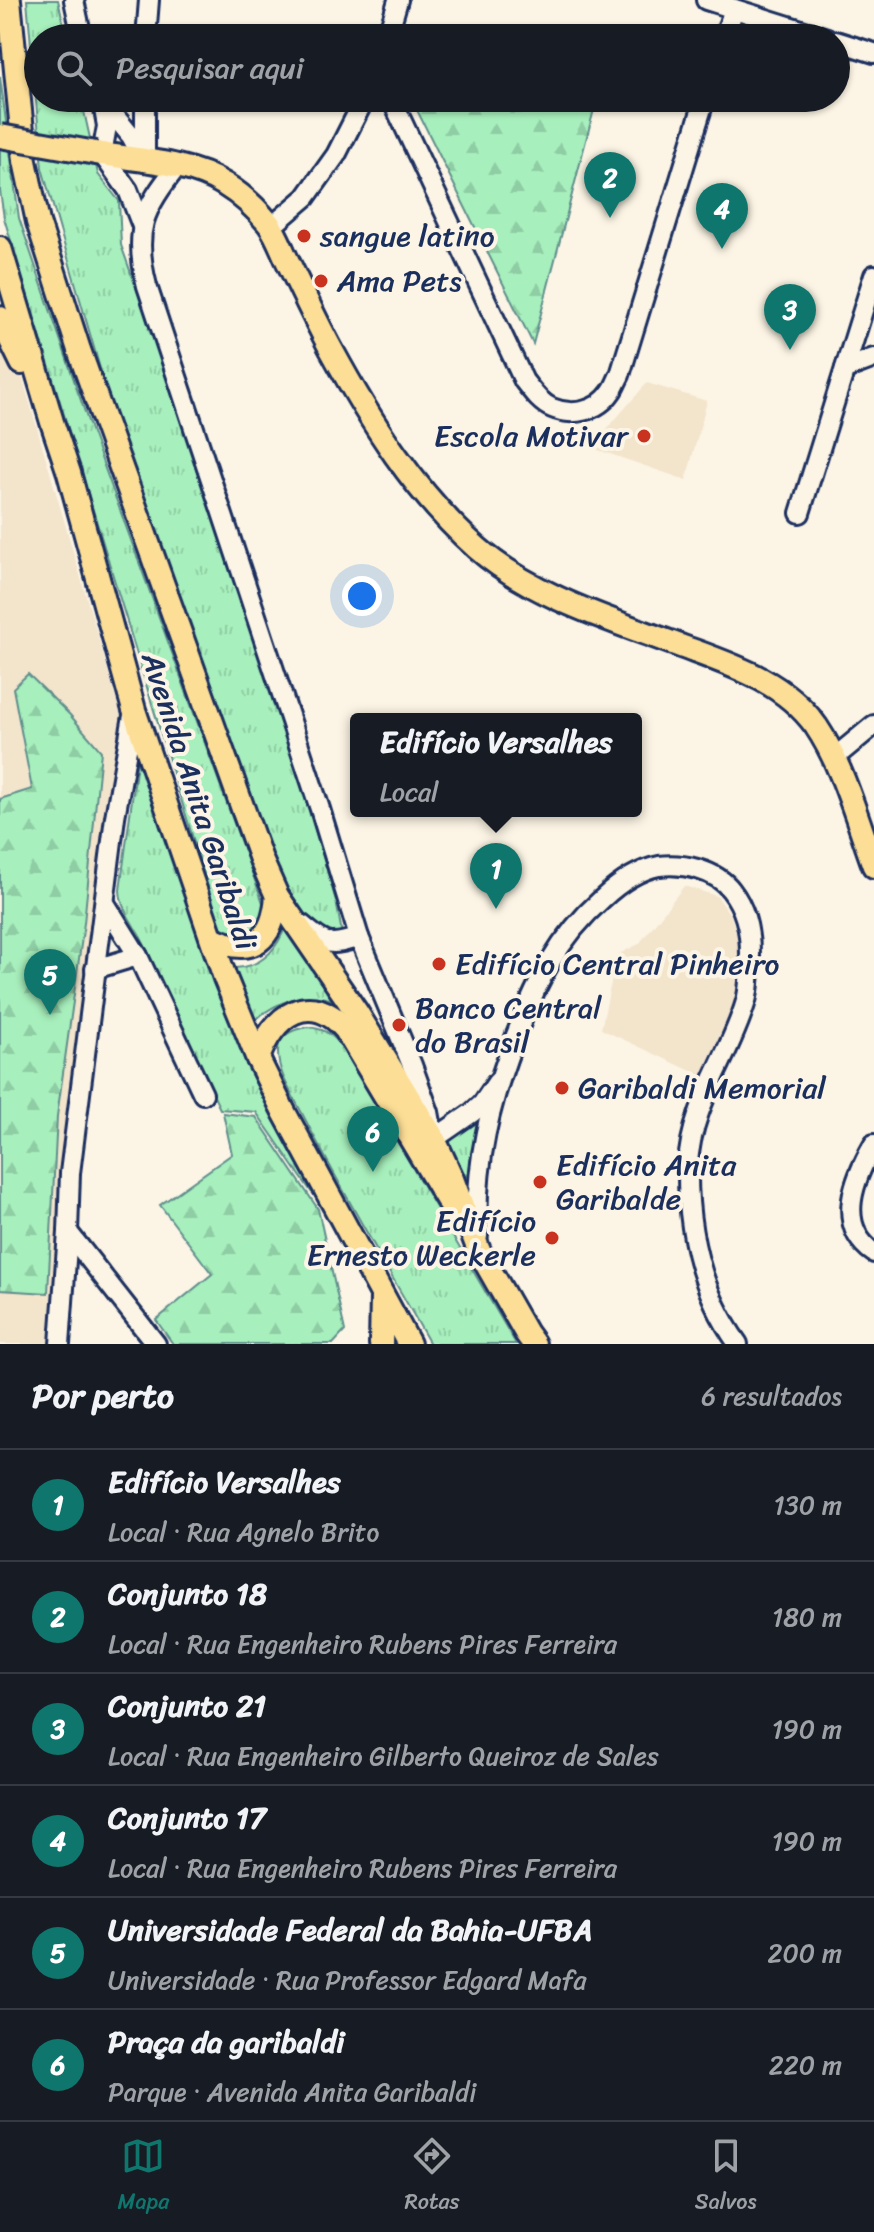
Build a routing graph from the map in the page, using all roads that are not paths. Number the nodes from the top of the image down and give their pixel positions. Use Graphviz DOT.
graph roads {
  1 [pos="9,0"];
  2 [pos="74,0"];
  3 [pos="149,0"];
  4 [pos="398,0"];
  5 [pos="706,0"];
  6 [pos="734,9"];
  7 [pos="79,24"];
  8 [pos="147,24"];
  9 [pos="391,24"];
  10 [pos="729,24"];
  11 [pos="782,24"];
  12 [pos="850,45"];
  13 [pos="874,53"];
  14 [pos="105,112"];
  15 [pos="112,112"];
  16 [pos="145,112"];
  17 [pos="358,112"];
  18 [pos="398,112"];
  19 [pos="701,112"];
  20 [pos="0,136"];
  21 [pos="99,154"];
  22 [pos="145,162"];
  23 [pos="177,167"];
  24 [pos="142,226"];
  25 [pos="271,227"];
  26 [pos="0,248"];
  27 [pos="874,275"];
  28 [pos="0,318"];
  29 [pos="874,358"];
  30 [pos="845,369"];
  31 [pos="52,422"];
  32 [pos="800,513"];
  33 [pos="134,710"];
  34 [pos="874,725"];
  35 [pos="834,758"];
  36 [pos="874,866"];
  37 [pos="277,896"];
  38 [pos="105,903"];
  39 [pos="292,917"];
  40 [pos="359,937"];
  41 [pos="212,938"];
  42 [pos="138,956"];
  43 [pos="95,969"];
  44 [pos="258,1059"];
  45 [pos="497,1082"];
  46 [pos="203,1094"];
  47 [pos="434,1139"];
  48 [pos="874,1144"];
  49 [pos="68,1232"];
  50 [pos="479,1251"];
  51 [pos="874,1253"];
  52 [pos="382,1296"];
  53 [pos="60,1344"];
  54 [pos="156,1344"];
  55 [pos="381,1344"];
  56 [pos="409,1344"];
  57 [pos="534,1344"];
  58 [pos="738,1344"];
  1 -- 37 [label="main road, Avenida Anita Garibaldi"];
  2 -- 7 [label="street"];
  3 -- 8 [label="street"];
  4 -- 9 [label="street"];
  5 -- 6 [label="street"];
  6 -- 10 [label="street"];
  6 -- 11 [label="street"];
  12 -- 13 [label="street"];
  14 -- 21 [label="street"];
  15 -- 22 [label="street"];
  16 -- 22 [label="street"];
  17 -- 25 [label="street"];
  18 -- 19 [label="street"];
  20 -- 21 [label="main road, bridge"];
  21 -- 22 [label="main road"];
  21 -- 24 [label="street, Avenida Anita Garibaldi"];
  22 -- 23 [label="main road"];
  23 -- 24 [label="street, Avenida Anita Garibaldi"];
  23 -- 25 [label="main road"];
  24 -- 40 [label="street, Avenida Anita Garibaldi"];
  25 -- 35 [label="main road"];
  26 -- 31 [label="main road, Avenida Anita Garibaldi"];
  27 -- 30 [label="street"];
  28 -- 31 [label="main road"];
  29 -- 30 [label="street"];
  30 -- 32 [label="street"];
  31 -- 33 [label="main road, Avenida Anita Garibaldi"];
  33 -- 38 [label="street"];
  33 -- 41 [label="main road, Avenida Anita Garibaldi"];
  34 -- 35 [label="street"];
  35 -- 36 [label="main road"];
  37 -- 39 [label="main road, Avenida Anita Garibaldi"];
  37 -- 41 [label="main road"];
  38 -- 42 [label="street"];
  38 -- 43 [label="street"];
  39 -- 40 [label="street, Avenida Anita Garibaldi"];
  39 -- 47 [label="main road, Avenida Anita Garibaldi"];
  40 -- 47 [label="street, Avenida Anita Garibaldi"];
  41 -- 44 [label="main road, Avenida Anita Garibaldi"];
  42 -- 43 [label="street"];
  42 -- 46 [label="street"];
  43 -- 49 [label="street"];
  44 -- 50 [label="main road"];
  44 -- 52 [label="main road, Avenida Anita Garibaldi"];
  45 -- 47 [label="street"];
  45 -- 50 [label="street"];
  45 -- 58 [label="street"];
  47 -- 50 [label="main road, Avenida Anita Garibaldi"];
  48 -- 51 [label="street"];
  49 -- 53 [label="street"];
  49 -- 54 [label="street"];
  50 -- 57 [label="main road, Avenida Anita Garibaldi"];
  52 -- 55 [label="main road"];
  52 -- 56 [label="main road, Avenida Anita Garibaldi"];
}
